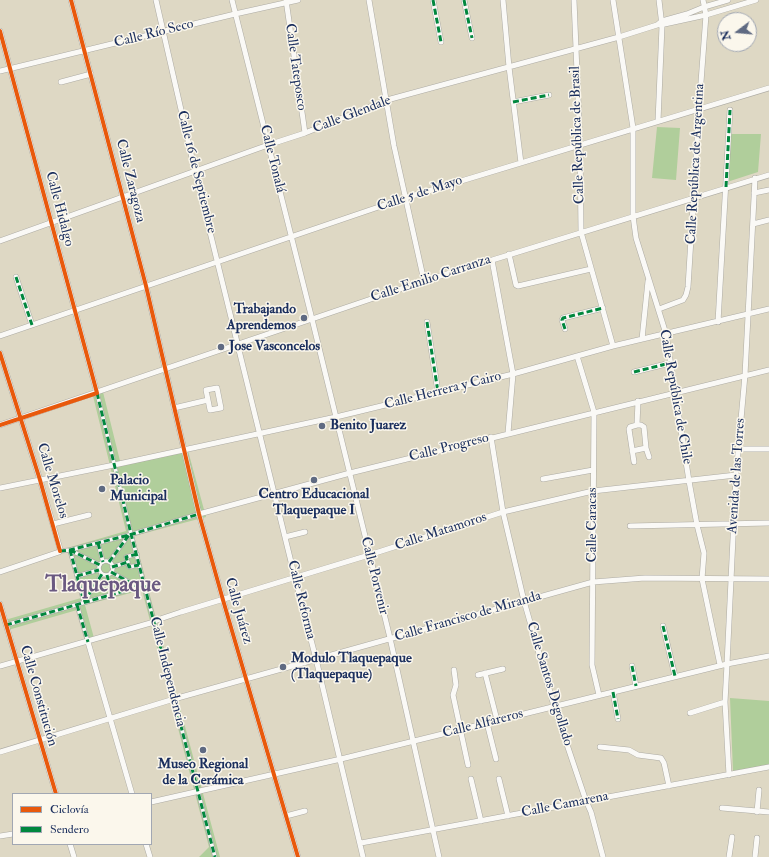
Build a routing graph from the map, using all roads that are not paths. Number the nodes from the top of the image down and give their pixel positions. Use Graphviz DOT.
graph roads {
  1 [pos="71,0"];
  2 [pos="156,0"];
  3 [pos="232,0"];
  4 [pos="298,0"];
  5 [pos="369,0"];
  6 [pos="434,0"];
  7 [pos="464,0"];
  8 [pos="503,0"];
  9 [pos="574,0"];
  10 [pos="613,0"];
  11 [pos="659,0"];
  12 [pos="703,0"];
  13 [pos="728,0"];
  14 [pos="756,0"];
  15 [pos="286,1"];
  16 [pos="704,7"];
  17 [pos="235,14"];
  18 [pos="706,15"];
  19 [pos="660,24"];
  20 [pos="0,31"];
  21 [pos="162,32"];
  22 [pos="619,37"];
  23 [pos="472,38"];
  24 [pos="441,42"];
  25 [pos="576,48"];
  26 [pos="84,51"];
  27 [pos="509,67"];
  28 [pos="10,69"];
  29 [pos="0,71"];
  30 [pos="91,74"];
  31 [pos="61,82"];
  32 [pos="769,88"];
  33 [pos="549,95"];
  34 [pos="387,100"];
  35 [pos="513,102"];
  36 [pos="699,109"];
  37 [pos="730,110"];
  38 [pos="658,121"];
  39 [pos="633,128"];
  40 [pos="305,133"];
  41 [pos="268,145"];
  42 [pos="580,145"];
  43 [pos="521,163"];
  44 [pos="195,171"];
  45 [pos="769,174"];
  46 [pos="755,178"];
  47 [pos="726,187"];
  48 [pos="769,190"];
  49 [pos="754,193"];
  50 [pos="123,197"];
  51 [pos="694,197"];
  52 [pos="405,198"];
  53 [pos="633,216"];
  54 [pos="769,220"];
  55 [pos="52,223"];
  56 [pos="753,224"];
  57 [pos="581,232"];
  58 [pos="291,237"];
  59 [pos="0,241"];
  60 [pos="509,254"];
  61 [pos="492,260"];
  62 [pos="217,262"];
  63 [pos="591,269"];
  64 [pos="16,277"];
  65 [pos="648,277"];
  66 [pos="424,281"];
  67 [pos="146,286"];
  68 [pos="603,308"];
  69 [pos="659,309"];
  70 [pos="769,309"];
  71 [pos="75,310"];
  72 [pos="747,315"];
  73 [pos="312,319"];
  74 [pos="427,322"];
  75 [pos="718,322"];
  76 [pos="32,325"];
  77 [pos="565,329"];
  78 [pos="666,334"];
  79 [pos="0,336"];
  80 [pos="642,339"];
  81 [pos="238,343"];
  82 [pos="613,346"];
  83 [pos="0,353"];
  84 [pos="577,356"];
  85 [pos="670,363"];
  86 [pos="166,368"];
  87 [pos="769,370"];
  88 [pos="634,372"];
  89 [pos="513,374"];
  90 [pos="745,375"];
  91 [pos="438,392"];
  92 [pos="675,392"];
  93 [pos="97,393"];
  94 [pos="208,400"];
  95 [pos="638,401"];
  96 [pos="174,408"];
  97 [pos="594,412"];
  98 [pos="336,417"];
  99 [pos="21,419"];
  100 [pos="0,425"];
  101 [pos="637,425"];
  102 [pos="260,433"];
  103 [pos="508,433"];
  104 [pos="491,437"];
  105 [pos="646,448"];
  106 [pos="769,449"];
  107 [pos="183,450"];
  108 [pos="738,450"];
  109 [pos="632,451"];
  110 [pos="649,457"];
  111 [pos="634,462"];
  112 [pos="114,465"];
  113 [pos="593,470"];
  114 [pos="350,473"];
  115 [pos="736,475"];
  116 [pos="543,479"];
  117 [pos="40,480"];
  118 [pos="689,481"];
  119 [pos="0,488"];
  120 [pos="593,491"];
  121 [pos="274,493"];
  122 [pos="503,512"];
  123 [pos="199,514"];
  124 [pos="89,516"];
  125 [pos="733,523"];
  126 [pos="769,523"];
  127 [pos="53,524"];
  128 [pos="697,525"];
  129 [pos="630,526"];
  130 [pos="305,532"];
  131 [pos="130,534"];
  132 [pos="285,537"];
  133 [pos="98,543"];
  134 [pos="70,550"];
  135 [pos="60,551"];
  136 [pos="137,554"];
  137 [pos="369,555"];
  138 [pos="103,562"];
  139 [pos="109,562"];
  140 [pos="128,562"];
  141 [pos="100,565"];
  142 [pos="139,565"];
  143 [pos="112,567"];
  144 [pos="99,570"];
  145 [pos="0,572"];
  146 [pos="112,572"];
  147 [pos="102,574"];
  148 [pos="107,575"];
  149 [pos="77,576"];
  150 [pos="295,578"];
  151 [pos="702,579"];
  152 [pos="731,579"];
  153 [pos="769,579"];
  154 [pos="594,582"];
  155 [pos="145,585"];
  156 [pos="138,587"];
  157 [pos="112,594"];
  158 [pos="223,600"];
  159 [pos="524,601"];
  160 [pos="84,602"];
  161 [pos="0,604"];
  162 [pos="77,604"];
  163 [pos="154,622"];
  164 [pos="6,625"];
  165 [pos="663,626"];
  166 [pos="390,638"];
  167 [pos="88,642"];
  168 [pos="769,656"];
  169 [pos="316,659"];
  170 [pos="17,662"];
  171 [pos="727,664"];
  172 [pos="720,665"];
  173 [pos="0,666"];
  174 [pos="632,666"];
  175 [pos="503,669"];
  176 [pos="454,670"];
  177 [pos="485,673"];
  178 [pos="478,675"];
  179 [pos="675,676"];
  180 [pos="246,679"];
  181 [pos="636,686"];
  182 [pos="613,692"];
  183 [pos="599,695"];
  184 [pos="174,699"];
  185 [pos="725,702"];
  186 [pos="554,706"];
  187 [pos="690,713"];
  188 [pos="618,718"];
  189 [pos="110,719"];
  190 [pos="497,720"];
  191 [pos="487,723"];
  192 [pos="461,730"];
  193 [pos="40,740"];
  194 [pos="412,742"];
  195 [pos="600,747"];
  196 [pos="0,752"];
  197 [pos="341,759"];
  198 [pos="496,759"];
  199 [pos="468,765"];
  200 [pos="769,767"];
  201 [pos="273,774"];
  202 [pos="729,774"];
  203 [pos="471,779"];
  204 [pos="499,779"];
  205 [pos="669,786"];
  206 [pos="759,790"];
  207 [pos="198,792"];
  208 [pos="56,793"];
  209 [pos="132,793"];
  210 [pos="586,801"];
  211 [pos="152,802"];
  212 [pos="722,808"];
  213 [pos="305,811"];
  214 [pos="757,812"];
  215 [pos="769,812"];
  216 [pos="286,816"];
  217 [pos="508,816"];
  218 [pos="481,821"];
  219 [pos="432,830"];
  220 [pos="12,834"];
  221 [pos="0,836"];
  222 [pos="732,837"];
  223 [pos="757,838"];
  224 [pos="361,843"];
  225 [pos="70,845"];
  226 [pos="146,845"];
  227 [pos="214,856"];
  228 [pos="74,857"];
  229 [pos="150,857"];
  230 [pos="298,857"];
  231 [pos="363,857"];
  232 [pos="439,857"];
  233 [pos="603,857"];
  234 [pos="729,857"];
  235 [pos="755,857"];
  1 -- 26 [label="street, Calle Zaragoza"];
  2 -- 21 [label="street, Calle 16 de Septiembre"];
  3 -- 17 [label="street, Calle Tonalá"];
  4 -- 15 [label="street, Calle Río Seco"];
  5 -- 34 [label="street"];
  6 -- 24 [label="street"];
  7 -- 23 [label="street"];
  8 -- 27 [label="street"];
  9 -- 25 [label="street, Calle República de Brasil"];
  10 -- 22 [label="street, Calle República de Chile"];
  11 -- 19 [label="street"];
  12 -- 16 [label="street, Calle República de Argentina"];
  13 -- 16 [label="street, Calle Glendale"];
  14 -- 18 [label="street, Calle Glendale"];
  15 -- 17 [label="street, Calle Río Seco"];
  15 -- 40 [label="street, Calle Tateposco"];
  16 -- 18 [label="street, Calle República de Argentina"];
  16 -- 19 [label="street, Calle Glendale"];
  17 -- 21 [label="street, Calle Río Seco"];
  17 -- 41 [label="street, Calle Tonalá"];
  18 -- 19 [label="street, Calle Glendale"];
  18 -- 36 [label="street, Calle República de Argentina"];
  19 -- 22 [label="street, Calle Glendale"];
  19 -- 38 [label="street"];
  20 -- 28 [label="street, Calle Hidalgo"];
  21 -- 26 [label="street, Calle Río Seco"];
  21 -- 44 [label="street, Calle 16 de Septiembre"];
  22 -- 25 [label="street, Calle Glendale"];
  22 -- 39 [label="street, Calle República de Chile"];
  25 -- 27 [label="street, Calle Glendale"];
  25 -- 42 [label="street, Calle República de Brasil"];
  26 -- 28 [label="street, Calle Río Seco"];
  26 -- 30 [label="street, Calle Zaragoza"];
  27 -- 34 [label="street, Calle Glendale"];
  27 -- 35 [label="street"];
  28 -- 29 [label="street, Calle Río Seco"];
  28 -- 55 [label="street, Calle Hidalgo"];
  30 -- 31 [label="street"];
  30 -- 50 [label="street, Calle Zaragoza"];
  32 -- 36 [label="street, Calle 5 de Mayo"];
  33 -- 35 [label="street"];
  34 -- 40 [label="street, Calle Glendale"];
  34 -- 52 [label="street"];
  35 -- 43 [label="street"];
  36 -- 38 [label="street, Calle 5 de Mayo"];
  36 -- 51 [label="street, Calle República de Argentina"];
  37 -- 47 [label="street"];
  38 -- 39 [label="street, Calle 5 de Mayo"];
  39 -- 42 [label="street, Calle 5 de Mayo"];
  39 -- 53 [label="street, Calle República de Chile"];
  40 -- 41 [label="street, Calle Glendale"];
  41 -- 44 [label="street, Calle Glendale"];
  41 -- 58 [label="street, Calle Tonalá"];
  42 -- 43 [label="street, Calle 5 de Mayo"];
  42 -- 57 [label="street, Calle República de Brasil"];
  43 -- 52 [label="street, Calle 5 de Mayo"];
  44 -- 50 [label="street, Calle Glendale"];
  44 -- 62 [label="street, Calle 16 de Septiembre"];
  45 -- 46 [label="street, Calle Emilio Carranza"];
  46 -- 47 [label="street, Calle Emilio Carranza"];
  46 -- 49 [label="street, Avenida de las Torres"];
  47 -- 51 [label="street, Calle Emilio Carranza"];
  47 -- 75 [label="street"];
  48 -- 49 [label="street"];
  49 -- 56 [label="street, Avenida de las Torres"];
  50 -- 55 [label="street, Calle Glendale"];
  50 -- 67 [label="street, Calle Zaragoza"];
  51 -- 53 [label="street, Calle Emilio Carranza"];
  51 -- 69 [label="street, Calle República de Argentina"];
  52 -- 58 [label="street, Calle 5 de Mayo"];
  52 -- 66 [label="street"];
  53 -- 57 [label="street, Calle Emilio Carranza"];
  53 -- 65 [label="street, Calle República de Chile"];
  54 -- 56 [label="street"];
  55 -- 59 [label="street, Calle Glendale"];
  55 -- 71 [label="street, Calle Hidalgo"];
  56 -- 72 [label="street, Avenida de las Torres"];
  57 -- 60 [label="street, Calle Emilio Carranza"];
  57 -- 63 [label="street, Calle República de Brasil"];
  58 -- 62 [label="street, Calle 5 de Mayo"];
  58 -- 73 [label="street, Calle Tonalá"];
  60 -- 61 [label="street, Calle Emilio Carranza"];
  60 -- 63 [label="street"];
  61 -- 66 [label="street, Calle Emilio Carranza"];
  61 -- 89 [label="street"];
  62 -- 67 [label="street, Calle 5 de Mayo"];
  62 -- 81 [label="street, Calle 16 de Septiembre"];
  63 -- 68 [label="street, Calle República de Brasil"];
  64 -- 76 [label="street"];
  65 -- 69 [label="street, Calle República de Chile"];
  65 -- 80 [label="street"];
  66 -- 73 [label="street, Calle Emilio Carranza"];
  67 -- 71 [label="street, Calle 5 de Mayo"];
  67 -- 86 [label="street, Calle Zaragoza"];
  68 -- 77 [label="street"];
  68 -- 82 [label="street, Calle República de Brasil"];
  69 -- 78 [label="street, Calle República de Chile"];
  70 -- 72 [label="street, Calle Herrera y Cairo"];
  71 -- 76 [label="street, Calle 5 de Mayo"];
  71 -- 93 [label="street, Calle Hidalgo"];
  72 -- 75 [label="street, Calle Herrera y Cairo"];
  72 -- 90 [label="street, Avenida de las Torres"];
  73 -- 81 [label="street, Calle Emilio Carranza"];
  73 -- 98 [label="street, Calle Porvenir"];
  74 -- 91 [label="street"];
  75 -- 78 [label="street, Calle Herrera y Cairo"];
  76 -- 79 [label="street, Calle 5 de Mayo"];
  78 -- 80 [label="street, Calle Herrera y Cairo"];
  78 -- 85 [label="street, Calle República de Chile"];
  80 -- 82 [label="street, Calle Herrera y Cairo"];
  81 -- 86 [label="street, Calle Emilio Carranza"];
  81 -- 102 [label="street, Calle Reforma"];
  82 -- 84 [label="street, Calle Herrera y Cairo"];
  83 -- 99 [label="street, Calle Morelos"];
  84 -- 89 [label="street, Calle Herrera y Cairo"];
  84 -- 97 [label="street, Calle Caracas"];
  85 -- 88 [label="street"];
  85 -- 92 [label="street, Calle República de Chile"];
  86 -- 93 [label="street, Calle Emilio Carranza"];
  86 -- 96 [label="street, Calle Juárez"];
  87 -- 90 [label="street, Calle Progreso"];
  89 -- 91 [label="street, Calle Herrera y Cairo"];
  89 -- 103 [label="street"];
  90 -- 92 [label="street, Calle Progreso"];
  90 -- 108 [label="street, Avenida de las Torres"];
  91 -- 98 [label="street, Calle Herrera y Cairo"];
  92 -- 95 [label="street, Calle Progreso"];
  92 -- 118 [label="street, Calle República de Chile"];
  93 -- 99 [label="street, Calle Emilio Carranza"];
  93 -- 112 [label="street, Calle Independencia"];
  94 -- 96 [label="street"];
  95 -- 97 [label="street, Calle Progreso"];
  95 -- 101 [label="street"];
  96 -- 107 [label="street, Calle Juárez"];
  97 -- 103 [label="street, Calle Progreso"];
  97 -- 113 [label="street, Calle Caracas"];
  98 -- 102 [label="street, Calle Herrera y Cairo"];
  98 -- 114 [label="street, Calle Porvenir"];
  99 -- 100 [label="street, Calle Emilio Carranza"];
  99 -- 117 [label="street, Calle Morelos"];
  101 -- 105 [label="street"];
  101 -- 109 [label="street"];
  102 -- 107 [label="street, Calle Herrera y Cairo"];
  102 -- 121 [label="street, Calle Reforma"];
  103 -- 104 [label="street, Calle Progreso"];
  104 -- 114 [label="street, Calle Progreso"];
  104 -- 122 [label="street, Calle Santos Degollado"];
  105 -- 109 [label="street"];
  105 -- 110 [label="street"];
  106 -- 108 [label="street"];
  107 -- 112 [label="street, Calle Herrera y Cairo"];
  107 -- 123 [label="street, Calle Juárez"];
  108 -- 115 [label="street, Avenida de las Torres"];
  109 -- 111 [label="street"];
  112 -- 117 [label="street, Calle Herrera y Cairo"];
  112 -- 131 [label="street, Calle Independencia"];
  113 -- 116 [label="street"];
  113 -- 120 [label="street, Calle Caracas"];
  114 -- 121 [label="street, Calle Progreso"];
  114 -- 137 [label="street, Calle Porvenir"];
  115 -- 118 [label="street, Calle Matamoros"];
  115 -- 125 [label="street, Avenida de las Torres"];
  117 -- 119 [label="street, Calle Herrera y Cairo"];
  117 -- 127 [label="street, Calle Morelos"];
  118 -- 120 [label="street, Calle Matamoros"];
  118 -- 128 [label="street, Calle República de Chile"];
  120 -- 122 [label="street, Calle Matamoros"];
  120 -- 154 [label="street, Calle Caracas"];
  121 -- 123 [label="street, Calle Progreso"];
  121 -- 132 [label="street, Calle Reforma"];
  122 -- 137 [label="street, Calle Matamoros"];
  122 -- 159 [label="street, Calle Santos Degollado"];
  123 -- 131 [label="street, Calle Progreso"];
  123 -- 158 [label="street, Calle Juárez"];
  124 -- 127 [label="street"];
  125 -- 126 [label="street"];
  125 -- 128 [label="street"];
  125 -- 152 [label="street, Avenida de las Torres"];
  127 -- 135 [label="street, Calle Morelos"];
  128 -- 129 [label="street"];
  128 -- 151 [label="street, Calle República de Chile"];
  130 -- 132 [label="street"];
  131 -- 133 [label="street, Calle Progreso"];
  131 -- 136 [label="street, Calle Independencia"];
  131 -- 139 [label="street"];
  132 -- 150 [label="street, Calle Reforma"];
  133 -- 134 [label="street, Calle Progreso"];
  133 -- 138 [label="street"];
  134 -- 135 [label="street, Calle Progreso"];
  134 -- 141 [label="street"];
  134 -- 149 [label="street"];
  135 -- 145 [label="street"];
  136 -- 140 [label="street"];
  136 -- 142 [label="street, Calle Independencia"];
  137 -- 150 [label="street, Calle Matamoros"];
  137 -- 166 [label="street, Calle Porvenir"];
  138 -- 139 [label="street"];
  138 -- 141 [label="street"];
  139 -- 143 [label="street"];
  140 -- 142 [label="street"];
  140 -- 143 [label="street"];
  141 -- 144 [label="street"];
  142 -- 155 [label="street, Calle Independencia"];
  143 -- 146 [label="street"];
  144 -- 147 [label="street"];
  144 -- 149 [label="street"];
  146 -- 148 [label="street"];
  146 -- 156 [label="street"];
  147 -- 148 [label="street"];
  147 -- 160 [label="street"];
  148 -- 157 [label="street"];
  149 -- 160 [label="street"];
  150 -- 158 [label="street, Calle Matamoros"];
  150 -- 169 [label="street, Calle Reforma"];
  151 -- 152 [label="street, Calle Francisco de Miranda"];
  151 -- 154 [label="street, Calle Francisco de Miranda"];
  151 -- 172 [label="street, Calle República de Chile"];
  152 -- 153 [label="street, Calle Francisco de Miranda"];
  152 -- 171 [label="street, Avenida de las Torres"];
  154 -- 159 [label="street, Calle Francisco de Miranda"];
  154 -- 183 [label="street, Calle Caracas"];
  155 -- 156 [label="street"];
  155 -- 163 [label="street, Calle Independencia"];
  156 -- 157 [label="street"];
  157 -- 160 [label="street"];
  158 -- 163 [label="street, Calle Matamoros"];
  158 -- 180 [label="street, Calle Juárez"];
  159 -- 166 [label="street, Calle Francisco de Miranda"];
  159 -- 186 [label="street, Calle Santos Degollado"];
  160 -- 162 [label="street"];
  161 -- 164 [label="street, Calle Constitución"];
  162 -- 164 [label="street"];
  162 -- 167 [label="street"];
  163 -- 167 [label="street, Calle Matamoros"];
  163 -- 184 [label="street, Calle Independencia"];
  164 -- 170 [label="street, Calle Constitución"];
  165 -- 179 [label="street"];
  166 -- 169 [label="street, Calle Francisco de Miranda"];
  166 -- 194 [label="street, Calle Porvenir"];
  167 -- 170 [label="street, Calle Matamoros"];
  167 -- 189 [label="street"];
  168 -- 171 [label="street, Calle Alfareros"];
  169 -- 180 [label="street, Calle Francisco de Miranda"];
  169 -- 197 [label="street, Calle Reforma"];
  170 -- 173 [label="street, Calle Matamoros"];
  170 -- 193 [label="street, Calle Constitución"];
  171 -- 172 [label="street, Calle Alfareros"];
  171 -- 185 [label="street, Avenida de las Torres"];
  172 -- 179 [label="street, Calle Alfareros"];
  174 -- 181 [label="street"];
  175 -- 177 [label="street"];
  176 -- 192 [label="street"];
  177 -- 178 [label="street"];
  177 -- 190 [label="street"];
  179 -- 181 [label="street, Calle Alfareros"];
  180 -- 184 [label="street, Calle Francisco de Miranda"];
  180 -- 201 [label="street, Calle Juárez"];
  181 -- 182 [label="street, Calle Alfareros"];
  182 -- 183 [label="street, Calle Alfareros"];
  182 -- 188 [label="street"];
  183 -- 186 [label="street, Calle Alfareros"];
  184 -- 189 [label="street, Calle Francisco de Miranda"];
  184 -- 207 [label="street, Calle Independencia"];
  185 -- 187 [label="street"];
  185 -- 202 [label="street, Avenida de las Torres"];
  186 -- 190 [label="street, Calle Alfareros"];
  186 -- 210 [label="street, Calle Santos Degollado"];
  189 -- 193 [label="street, Calle Francisco de Miranda"];
  189 -- 209 [label="street"];
  190 -- 191 [label="street, Calle Alfareros"];
  191 -- 192 [label="street, Calle Alfareros"];
  191 -- 198 [label="street"];
  192 -- 194 [label="street, Calle Alfareros"];
  192 -- 199 [label="street"];
  193 -- 196 [label="street, Calle Francisco de Miranda"];
  193 -- 208 [label="street, Calle Constitución"];
  194 -- 197 [label="street, Calle Alfareros"];
  194 -- 219 [label="street, Calle Porvenir"];
  195 -- 205 [label="street"];
  197 -- 201 [label="street, Calle Alfareros"];
  197 -- 224 [label="street, Calle Reforma"];
  200 -- 202 [label="street, Calle Camarena"];
  201 -- 207 [label="street, Calle Alfareros"];
  201 -- 216 [label="street, Calle Juárez"];
  202 -- 205 [label="street, Calle Camarena"];
  203 -- 218 [label="street"];
  204 -- 217 [label="street"];
  205 -- 210 [label="street, Calle Camarena"];
  206 -- 214 [label="street"];
  207 -- 211 [label="street, Calle Alfareros"];
  207 -- 227 [label="street, Calle Independencia"];
  210 -- 217 [label="street, Calle Camarena"];
  210 -- 233 [label="street, Calle Santos Degollado"];
  212 -- 214 [label="street"];
  213 -- 216 [label="street"];
  214 -- 215 [label="street"];
  216 -- 230 [label="street, Calle Juárez"];
  217 -- 218 [label="street, Calle Camarena"];
  218 -- 219 [label="street, Calle Camarena"];
  219 -- 224 [label="street, Calle Camarena"];
  219 -- 232 [label="street, Calle Porvenir"];
  220 -- 221 [label="street"];
  222 -- 234 [label="street"];
  223 -- 235 [label="street"];
  224 -- 231 [label="street, Calle Reforma"];
  225 -- 228 [label="street"];
  226 -- 229 [label="street"];
}
